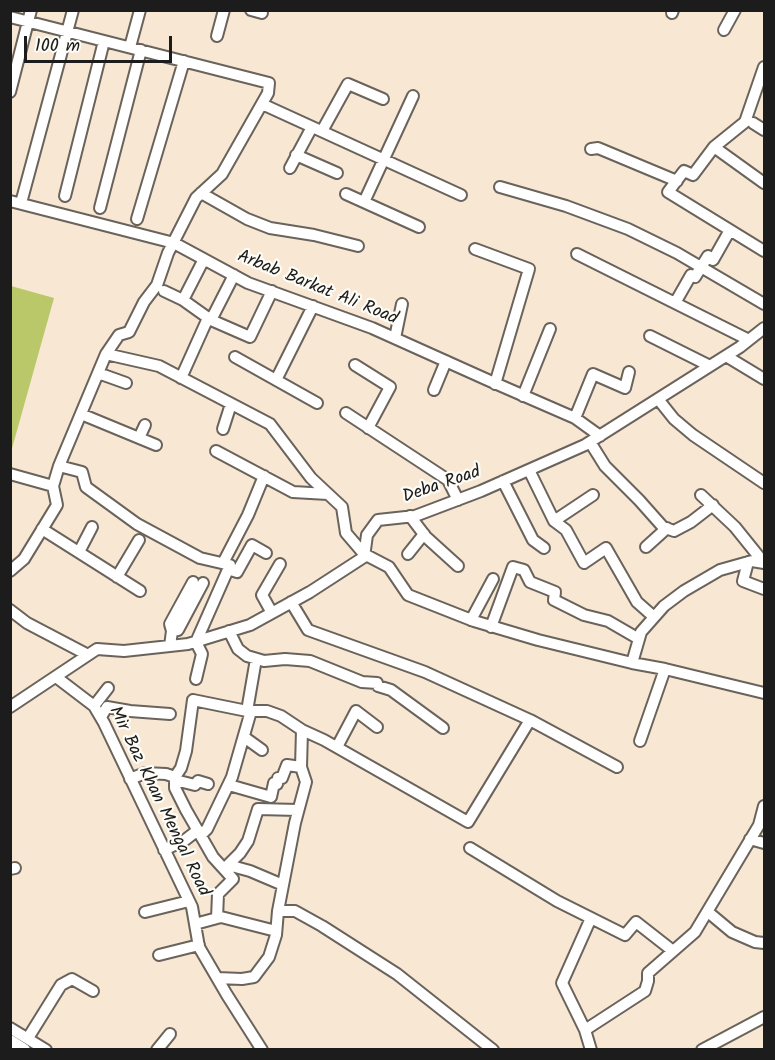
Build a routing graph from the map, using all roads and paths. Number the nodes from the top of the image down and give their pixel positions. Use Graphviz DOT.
graph roads {
  1 [pos="73,10"];
  2 [pos="140,10"];
  3 [pos="224,10"];
  4 [pos="735,10"];
  5 [pos="30,16"];
  6 [pos="10,17"];
  7 [pos="724,30"];
  8 [pos="68,32"];
  9 [pos="217,36"];
  10 [pos="104,41"];
  11 [pos="130,47"];
  12 [pos="141,50"];
  13 [pos="184,61"];
  14 [pos="765,67"];
  15 [pos="10,92"];
  16 [pos="413,96"];
  17 [pos="383,99"];
  18 [pos="262,104"];
  19 [pos="753,123"];
  20 [pos="317,129"];
  21 [pos="765,130"];
  22 [pos="714,147"];
  23 [pos="591,148"];
  24 [pos="296,155"];
  25 [pos="384,160"];
  26 [pos="290,168"];
  27 [pos="337,173"];
  28 [pos="676,181"];
  29 [pos="765,183"];
  30 [pos="500,187"];
  31 [pos="201,193"];
  32 [pos="346,194"];
  33 [pos="461,195"];
  34 [pos="65,196"];
  35 [pos="16,202"];
  36 [pos="364,202"];
  37 [pos="100,208"];
  38 [pos="137,219"];
  39 [pos="419,227"];
  40 [pos="730,230"];
  41 [pos="174,243"];
  42 [pos="358,246"];
  43 [pos="475,249"];
  44 [pos="765,251"];
  45 [pos="577,254"];
  46 [pos="204,259"];
  47 [pos="700,268"];
  48 [pos="234,275"];
  49 [pos="164,291"];
  50 [pos="272,291"];
  51 [pos="183,300"];
  52 [pos="402,303"];
  53 [pos="675,303"];
  54 [pos="765,304"];
  55 [pos="313,306"];
  56 [pos="210,319"];
  57 [pos="765,328"];
  58 [pos="550,329"];
  59 [pos="650,336"];
  60 [pos="395,338"];
  61 [pos="749,340"];
  62 [pos="106,354"];
  63 [pos="726,356"];
  64 [pos="235,357"];
  65 [pos="446,361"];
  66 [pos="355,365"];
  67 [pos="710,366"];
  68 [pos="629,372"];
  69 [pos="98,374"];
  70 [pos="181,378"];
  71 [pos="765,379"];
  72 [pos="276,380"];
  73 [pos="126,383"];
  74 [pos="495,384"];
  75 [pos="434,390"];
  76 [pos="523,396"];
  77 [pos="658,399"];
  78 [pos="231,404"];
  79 [pos="317,404"];
  80 [pos="81,414"];
  81 [pos="346,414"];
  82 [pos="575,418"];
  83 [pos="145,425"];
  84 [pos="368,428"];
  85 [pos="223,429"];
  86 [pos="139,438"];
  87 [pos="595,439"];
  88 [pos="156,445"];
  89 [pos="216,452"];
  90 [pos="59,466"];
  91 [pos="529,470"];
  92 [pos="10,474"];
  93 [pos="264,476"];
  94 [pos="503,482"];
  95 [pos="765,483"];
  96 [pos="53,486"];
  97 [pos="328,494"];
  98 [pos="593,495"];
  99 [pos="701,495"];
  100 [pos="458,500"];
  101 [pos="713,505"];
  102 [pos="410,516"];
  103 [pos="554,521"];
  104 [pos="92,527"];
  105 [pos="667,528"];
  106 [pos="42,529"];
  107 [pos="424,534"];
  108 [pos="139,540"];
  109 [pos="646,547"];
  110 [pos="544,548"];
  111 [pos="79,552"];
  112 [pos="266,553"];
  113 [pos="364,554"];
  114 [pos="408,554"];
  115 [pos="747,562"];
  116 [pos="765,563"];
  117 [pos="280,564"];
  118 [pos="225,566"];
  119 [pos="458,566"];
  120 [pos="10,571"];
  121 [pos="117,577"];
  122 [pos="493,579"];
  123 [pos="198,583"];
  124 [pos="765,589"];
  125 [pos="140,591"];
  126 [pos="291,602"];
  127 [pos="10,610"];
  128 [pos="272,613"];
  129 [pos="654,617"];
  130 [pos="471,620"];
  131 [pos="491,627"];
  132 [pos="229,631"];
  133 [pos="639,639"];
  134 [pos="196,642"];
  135 [pos="170,646"];
  136 [pos="88,655"];
  137 [pos="256,659"];
  138 [pos="632,663"];
  139 [pos="665,669"];
  140 [pos="56,677"];
  141 [pos="196,679"];
  142 [pos="108,688"];
  143 [pos="765,693"];
  144 [pos="94,706"];
  145 [pos="10,707"];
  146 [pos="249,711"];
  147 [pos="170,714"];
  148 [pos="101,717"];
  149 [pos="530,720"];
  150 [pos="377,727"];
  151 [pos="443,728"];
  152 [pos="302,730"];
  153 [pos="244,737"];
  154 [pos="640,741"];
  155 [pos="337,747"];
  156 [pos="262,750"];
  157 [pos="301,767"];
  158 [pos="617,768"];
  159 [pos="175,778"];
  160 [pos="130,779"];
  161 [pos="208,784"];
  162 [pos="229,785"];
  163 [pos="765,806"];
  164 [pos="298,810"];
  165 [pos="763,818"];
  166 [pos="200,832"];
  167 [pos="750,839"];
  168 [pos="765,843"];
  169 [pos="470,848"];
  170 [pos="164,850"];
  171 [pos="226,868"];
  172 [pos="283,885"];
  173 [pos="190,895"];
  174 [pos="278,911"];
  175 [pos="145,912"];
  176 [pos="708,912"];
  177 [pos="217,918"];
  178 [pos="591,918"];
  179 [pos="195,924"];
  180 [pos="276,931"];
  181 [pos="765,943"];
  182 [pos="199,945"];
  183 [pos="673,951"];
  184 [pos="159,955"];
  185 [pos="217,978"];
  186 [pos="93,991"];
  187 [pos="765,1017"];
  188 [pos="10,1028"];
  189 [pos="585,1030"];
  190 [pos="170,1034"];
  191 [pos="10,1041"];
  192 [pos="26,1044"];
  193 [pos="45,1050"];
  194 [pos="157,1050"];
  195 [pos="262,1050"];
  196 [pos="493,1050"];
  197 [pos="591,1050"];
  198 [pos="702,1050"];
  1 -- 8 [label="street"];
  2 -- 11 [label="street"];
  3 -- 9 [label="street"];
  4 -- 7 [label="street"];
  5 -- 6 [label="street"];
  5 -- 8 [label="street"];
  5 -- 15 [label="street"];
  8 -- 10 [label="street"];
  8 -- 35 [label="street"];
  10 -- 11 [label="street"];
  10 -- 34 [label="street"];
  11 -- 12 [label="street"];
  12 -- 13 [label="street"];
  12 -- 37 [label="street"];
  13 -- 18 [label="street"];
  13 -- 38 [label="street"];
  14 -- 22 [label="street"];
  16 -- 25 [label="street"];
  17 -- 20 [label="street"];
  18 -- 20 [label="street"];
  18 -- 31 [label="street"];
  19 -- 21 [label="street"];
  20 -- 24 [label="street"];
  20 -- 25 [label="street"];
  22 -- 28 [label="street"];
  22 -- 29 [label="street"];
  23 -- 28 [label="street"];
  24 -- 26 [label="street"];
  24 -- 27 [label="street"];
  25 -- 33 [label="street"];
  25 -- 36 [label="street"];
  28 -- 40 [label="street"];
  30 -- 47 [label="street"];
  31 -- 41 [label="street"];
  31 -- 42 [label="street"];
  32 -- 36 [label="street"];
  35 -- 41 [label="street, Arbab Barkat Ali Road"];
  36 -- 39 [label="street"];
  40 -- 44 [label="street"];
  40 -- 47 [label="street"];
  41 -- 46 [label="street, Arbab Barkat Ali Road"];
  41 -- 62 [label="street"];
  43 -- 74 [label="street"];
  45 -- 53 [label="street"];
  46 -- 48 [label="street, Arbab Barkat Ali Road"];
  46 -- 51 [label="street"];
  47 -- 53 [label="street"];
  47 -- 54 [label="street"];
  48 -- 50 [label="street, Arbab Barkat Ali Road"];
  48 -- 56 [label="street"];
  49 -- 51 [label="street"];
  50 -- 55 [label="street, Arbab Barkat Ali Road"];
  50 -- 56 [label="street"];
  51 -- 56 [label="street"];
  52 -- 60 [label="street"];
  53 -- 61 [label="street"];
  55 -- 60 [label="street, Arbab Barkat Ali Road"];
  55 -- 72 [label="street"];
  56 -- 70 [label="street"];
  57 -- 61 [label="street, Deba Road"];
  58 -- 76 [label="street"];
  59 -- 67 [label="street"];
  60 -- 65 [label="street, Arbab Barkat Ali Road"];
  61 -- 63 [label="street, Deba Road"];
  62 -- 69 [label="street"];
  62 -- 70 [label="street"];
  63 -- 67 [label="street, Deba Road"];
  63 -- 71 [label="street"];
  64 -- 72 [label="street"];
  65 -- 74 [label="street, Arbab Barkat Ali Road"];
  65 -- 75 [label="street"];
  66 -- 84 [label="street"];
  67 -- 77 [label="street, Deba Road"];
  68 -- 82 [label="street"];
  69 -- 73 [label="street"];
  69 -- 80 [label="street"];
  70 -- 78 [label="street"];
  72 -- 79 [label="street"];
  74 -- 76 [label="street, Arbab Barkat Ali Road"];
  76 -- 82 [label="street, Arbab Barkat Ali Road"];
  77 -- 87 [label="street, Deba Road"];
  77 -- 95 [label="street"];
  78 -- 85 [label="street"];
  78 -- 97 [label="street"];
  80 -- 86 [label="street"];
  80 -- 90 [label="street"];
  81 -- 84 [label="street"];
  82 -- 87 [label="street, Arbab Barkat Ali Road"];
  83 -- 86 [label="street"];
  84 -- 100 [label="street"];
  86 -- 88 [label="street"];
  87 -- 91 [label="street, Deba Road"];
  87 -- 105 [label="street"];
  89 -- 93 [label="street"];
  90 -- 96 [label="street"];
  90 -- 118 [label="street"];
  91 -- 94 [label="street, Deba Road"];
  91 -- 103 [label="street"];
  92 -- 96 [label="street"];
  93 -- 97 [label="street"];
  93 -- 118 [label="street"];
  94 -- 100 [label="street, Deba Road"];
  94 -- 110 [label="street"];
  96 -- 106 [label="street"];
  97 -- 113 [label="street"];
  98 -- 103 [label="street"];
  99 -- 101 [label="street"];
  100 -- 102 [label="street, Deba Road"];
  101 -- 105 [label="street"];
  101 -- 116 [label="street"];
  102 -- 107 [label="street"];
  102 -- 113 [label="street, Deba Road"];
  103 -- 129 [label="street"];
  104 -- 111 [label="street"];
  105 -- 109 [label="street"];
  106 -- 111 [label="street"];
  106 -- 120 [label="street"];
  107 -- 114 [label="street"];
  107 -- 119 [label="street"];
  108 -- 121 [label="street"];
  111 -- 121 [label="street"];
  112 -- 118 [label="street"];
  113 -- 126 [label="street"];
  113 -- 130 [label="street"];
  115 -- 116 [label="street"];
  115 -- 124 [label="street"];
  115 -- 129 [label="street"];
  117 -- 128 [label="street"];
  118 -- 134 [label="street"];
  121 -- 125 [label="street"];
  122 -- 130 [label="street"];
  123 -- 135 [label="street"];
  126 -- 128 [label="street"];
  126 -- 149 [label="street"];
  127 -- 136 [label="street"];
  128 -- 132 [label="street"];
  129 -- 133 [label="street"];
  130 -- 131 [label="street"];
  131 -- 133 [label="street"];
  131 -- 138 [label="street"];
  132 -- 134 [label="street"];
  132 -- 137 [label="street"];
  133 -- 138 [label="street"];
  134 -- 135 [label="street"];
  134 -- 141 [label="street"];
  135 -- 136 [label="street"];
  136 -- 140 [label="street"];
  137 -- 146 [label="street"];
  137 -- 151 [label="street"];
  138 -- 139 [label="street"];
  139 -- 143 [label="street"];
  139 -- 154 [label="street"];
  140 -- 144 [label="street, Mir Baz Khan Mengal Road"];
  140 -- 145 [label="street"];
  142 -- 144 [label="street"];
  144 -- 148 [label="street, Mir Baz Khan Mengal Road"];
  146 -- 152 [label="street"];
  146 -- 153 [label="street"];
  146 -- 159 [label="street"];
  147 -- 148 [label="street"];
  148 -- 160 [label="street, Mir Baz Khan Mengal Road"];
  149 -- 155 [label="street"];
  149 -- 158 [label="street"];
  150 -- 155 [label="street"];
  152 -- 155 [label="street"];
  152 -- 157 [label="street"];
  153 -- 156 [label="street"];
  153 -- 162 [label="street"];
  157 -- 162 [label="street"];
  157 -- 164 [label="street"];
  159 -- 160 [label="street"];
  159 -- 161 [label="street"];
  159 -- 166 [label="street"];
  160 -- 170 [label="street, Mir Baz Khan Mengal Road"];
  162 -- 166 [label="street"];
  163 -- 165 [label="street"];
  164 -- 171 [label="street"];
  164 -- 172 [label="street"];
  165 -- 167 [label="street"];
  166 -- 170 [label="street"];
  166 -- 171 [label="street"];
  167 -- 168 [label="street"];
  167 -- 176 [label="street"];
  169 -- 178 [label="street"];
  170 -- 173 [label="street, Mir Baz Khan Mengal Road"];
  171 -- 172 [label="street"];
  171 -- 177 [label="street"];
  172 -- 174 [label="street"];
  173 -- 175 [label="street"];
  173 -- 179 [label="street, Mir Baz Khan Mengal Road"];
  174 -- 180 [label="street"];
  174 -- 196 [label="street"];
  176 -- 181 [label="street"];
  176 -- 183 [label="street"];
  177 -- 179 [label="street"];
  177 -- 180 [label="street"];
  178 -- 183 [label="street"];
  178 -- 189 [label="street"];
  179 -- 182 [label="street, Mir Baz Khan Mengal Road"];
  180 -- 185 [label="street"];
  182 -- 184 [label="street"];
  182 -- 185 [label="street, Mir Baz Khan Mengal Road"];
  183 -- 189 [label="street"];
  185 -- 195 [label="street, Mir Baz Khan Mengal Road"];
  186 -- 192 [label="street"];
  187 -- 198 [label="street"];
  188 -- 192 [label="street"];
  189 -- 197 [label="street"];
  190 -- 194 [label="street"];
  191 -- 192 [label="main road"];
  192 -- 193 [label="street"];
}
